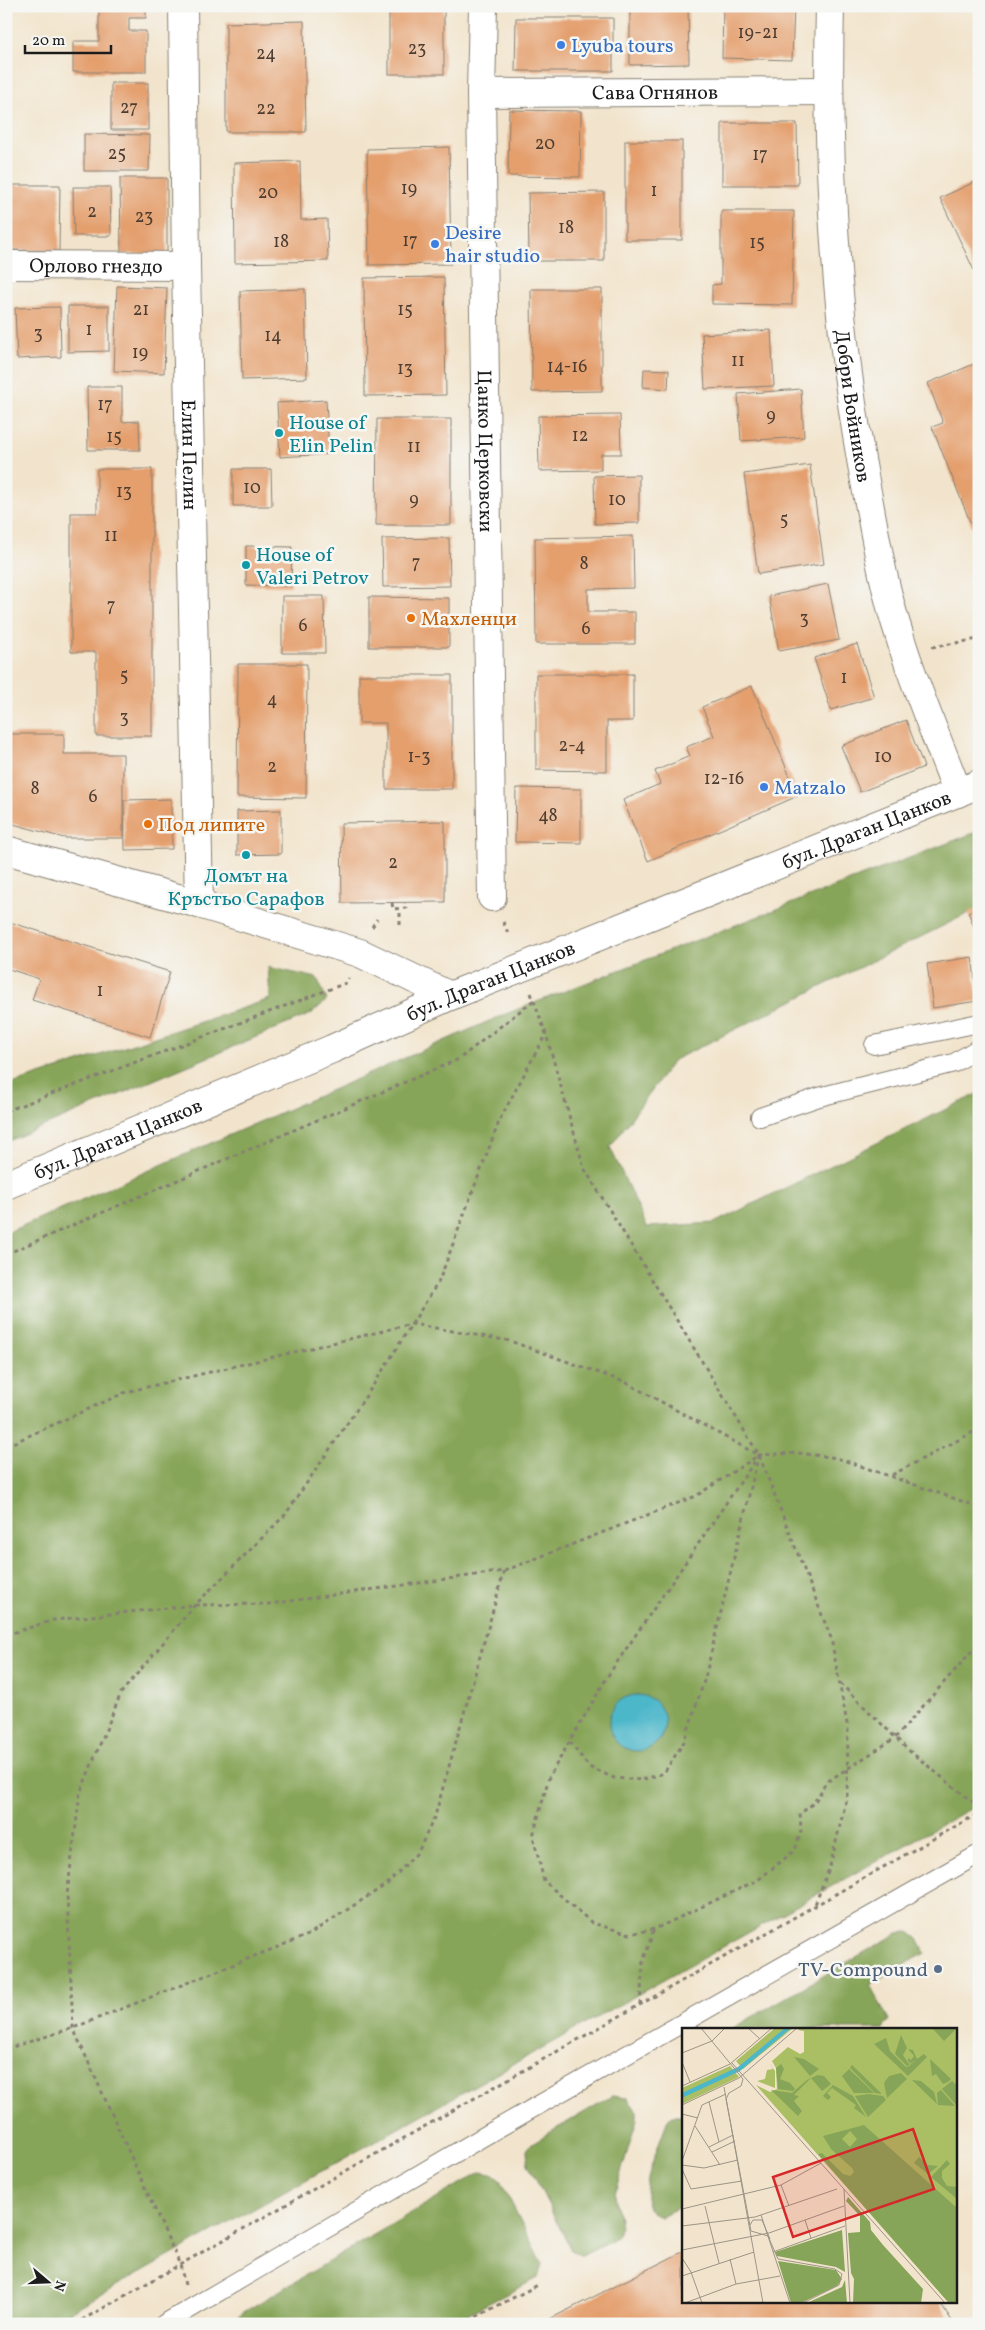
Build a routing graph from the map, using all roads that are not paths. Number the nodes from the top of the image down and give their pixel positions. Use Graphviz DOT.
graph roads {
  1 [pos="183,6"];
  2 [pos="483,6"];
  3 [pos="830,6"];
  4 [pos="828,90"];
  5 [pos="481,93"];
  6 [pos="6,265"];
  7 [pos="186,266"];
  8 [pos="968,789"];
  9 [pos="6,850"];
  10 [pos="492,897"];
  11 [pos="198,904"];
  12 [pos="450,996"];
  13 [pos="979,1023"];
  14 [pos="874,1045"];
  15 [pos="979,1048"];
  16 [pos="760,1117"];
  17 [pos="6,1185"];
  18 [pos="979,1854"];
  19 [pos="194,2317"];
  20 [pos="164,2324"];
  1 -- 7 [label="street, Елин Пелин"];
  2 -- 5 [label="street, Цанко Церковски"];
  3 -- 4 [label="street, Добри Войников"];
  4 -- 5 [label="street, Сава Огнянов"];
  4 -- 8 [label="street, Добри Войников"];
  5 -- 10 [label="street, Цанко Церковски"];
  6 -- 7 [label="street, Орлово гнездо"];
  7 -- 11 [label="street, Елин Пелин"];
  8 -- 12 [label="street, бул. Драган Цанков"];
  9 -- 11 [label="street"];
  11 -- 12 [label="street"];
  12 -- 17 [label="street, бул. Драган Цанков"];
  13 -- 14 [label="lane"];
  15 -- 16 [label="lane"];
  18 -- 19 [label="lane"];
  19 -- 20 [label="lane"];
}
